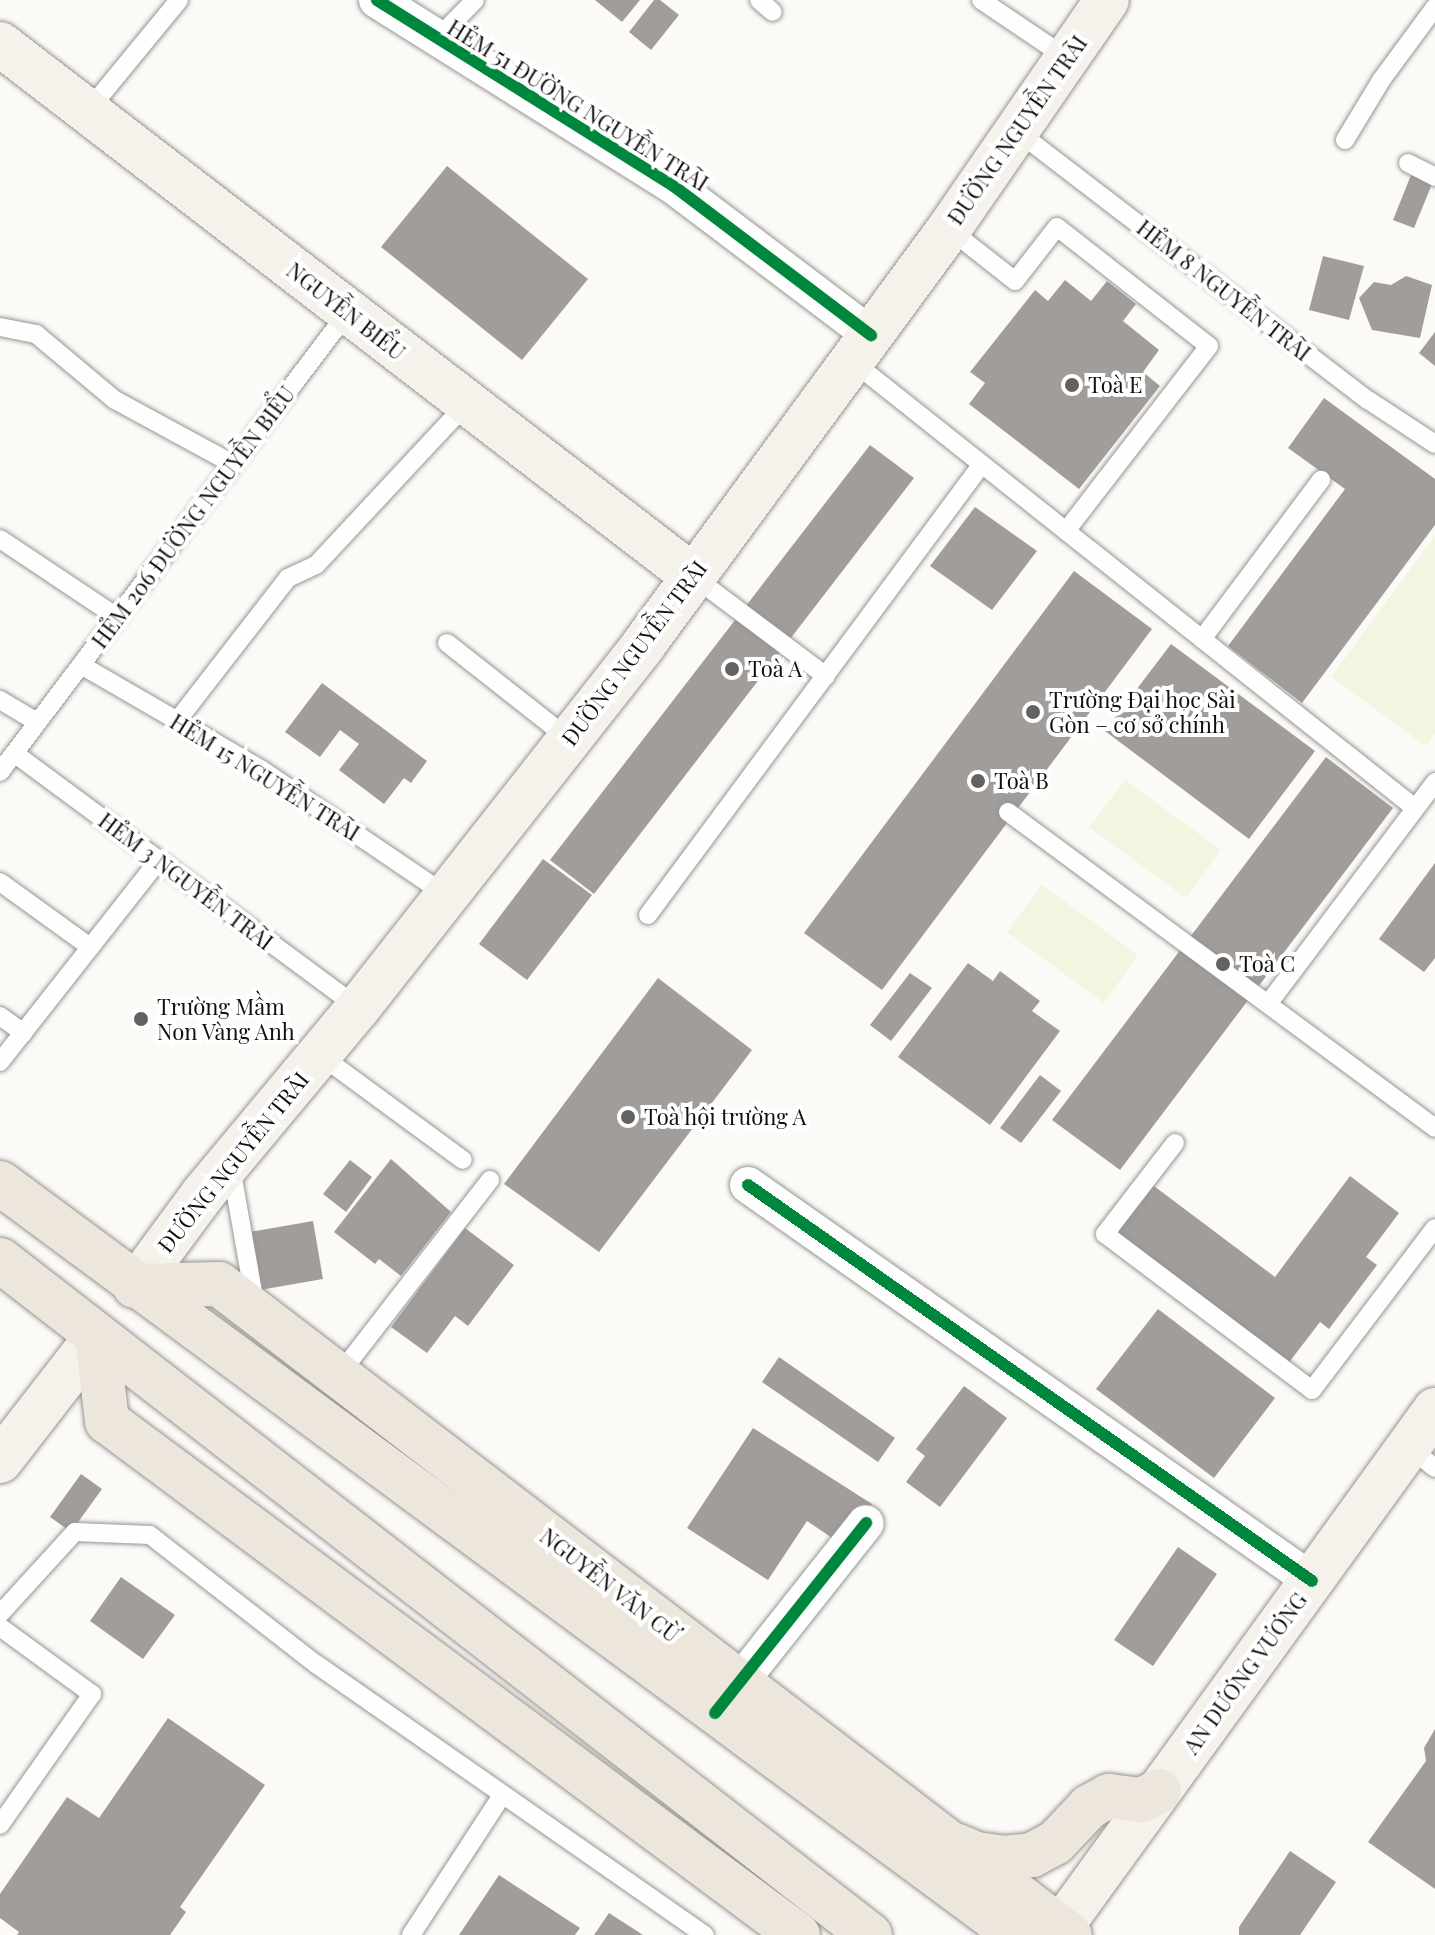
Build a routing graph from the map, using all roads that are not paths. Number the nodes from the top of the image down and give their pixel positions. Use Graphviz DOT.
graph roads {
  1 [pos="179,0"];
  2 [pos="377,0"];
  3 [pos="475,0"];
  4 [pos="981,0"];
  5 [pos="1107,0"];
  6 [pos="1435,7"];
  7 [pos="437,39"];
  8 [pos="0,44"];
  9 [pos="1067,58"];
  10 [pos="87,112"];
  11 [pos="1017,131"];
  12 [pos="1345,140"];
  13 [pos="1408,163"];
  14 [pos="1435,177"];
  15 [pos="949,229"];
  16 [pos="348,312"];
  17 [pos="0,327"];
  18 [pos="862,348"];
  19 [pos="467,403"];
  20 [pos="1435,444"];
  21 [pos="233,464"];
  22 [pos="982,464"];
  23 [pos="1321,480"];
  24 [pos="1066,531"];
  25 [pos="0,539"];
  26 [pos="694,577"];
  27 [pos="117,617"];
  28 [pos="1202,639"];
  29 [pos="447,643"];
  30 [pos="81,665"];
  31 [pos="826,676"];
  32 [pos="0,700"];
  33 [pos="177,721"];
  34 [pos="37,722"];
  35 [pos="569,739"];
  36 [pos="14,753"];
  37 [pos="0,772"];
  38 [pos="1435,782"];
  39 [pos="1415,808"];
  40 [pos="1008,812"];
  41 [pos="159,860"];
  42 [pos="0,882"];
  43 [pos="446,895"];
  44 [pos="648,915"];
  45 [pos="90,947"];
  46 [pos="1268,1004"];
  47 [pos="358,1008"];
  48 [pos="0,1016"];
  49 [pos="23,1033"];
  50 [pos="320,1055"];
  51 [pos="0,1062"];
  52 [pos="1435,1128"];
  53 [pos="1175,1143"];
  54 [pos="463,1160"];
  55 [pos="230,1164"];
  56 [pos="490,1180"];
  57 [pos="0,1183"];
  58 [pos="748,1185"];
  59 [pos="1435,1228"];
  60 [pos="0,1260"];
  61 [pos="135,1286"];
  62 [pos="257,1314"];
  63 [pos="97,1336"];
  64 [pos="338,1376"];
  65 [pos="1435,1410"];
  66 [pos="1422,1457"];
  67 [pos="0,1461"];
  68 [pos="866,1523"];
  69 [pos="1312,1581"];
  70 [pos="0,1614"];
  71 [pos="0,1627"];
  72 [pos="727,1698"];
  73 [pos="1159,1791"];
  74 [pos="503,1794"];
  75 [pos="0,1825"];
  76 [pos="942,1839"];
  77 [pos="893,1844"];
  78 [pos="823,1921"];
  79 [pos="1062,1933"];
  80 [pos="411,1935"];
  81 [pos="705,1935"];
  82 [pos="798,1935"];
  83 [pos="870,1935"];
  84 [pos="1017,1935"];
  1 -- 10 [label="lane"];
  2 -- 7 [label="street, HẺM 51 ĐƯỜNG NGUYỄN TRÃI"];
  3 -- 7 [label="lane"];
  4 -- 9 [label="lane"];
  5 -- 9 [label="main road, ĐƯỜNG NGUYỄN TRÃI"];
  6 -- 12 [label="lane"];
  7 -- 18 [label="street, HẺM 51 ĐƯỜNG NGUYỄN TRÃI"];
  8 -- 10 [label="main road, NGUYỄN BIỂU"];
  9 -- 11 [label="main road, ĐƯỜNG NGUYỄN TRÃI"];
  10 -- 16 [label="main road, NGUYỄN BIỂU"];
  11 -- 15 [label="main road, ĐƯỜNG NGUYỄN TRÃI"];
  11 -- 20 [label="lane, HẺM 8 NGUYỄN TRÃI"];
  13 -- 14 [label="lane"];
  15 -- 18 [label="main road, ĐƯỜNG NGUYỄN TRÃI"];
  15 -- 24 [label="lane"];
  16 -- 19 [label="main road, NGUYỄN BIỂU"];
  16 -- 21 [label="lane, HẺM 206 ĐƯỜNG NGUYỄN BIỂU"];
  17 -- 21 [label="lane"];
  18 -- 22 [label="lane"];
  18 -- 26 [label="main road, ĐƯỜNG NGUYỄN TRÃI"];
  19 -- 26 [label="main road, NGUYỄN BIỂU"];
  19 -- 33 [label="lane"];
  21 -- 27 [label="lane, HẺM 206 ĐƯỜNG NGUYỄN BIỂU"];
  22 -- 24 [label="lane"];
  22 -- 31 [label="lane"];
  23 -- 28 [label="lane"];
  24 -- 28 [label="lane"];
  25 -- 27 [label="lane"];
  26 -- 31 [label="lane"];
  26 -- 35 [label="main road, ĐƯỜNG NGUYỄN TRÃI"];
  27 -- 30 [label="lane, HẺM 206 ĐƯỜNG NGUYỄN BIỂU"];
  28 -- 39 [label="lane"];
  29 -- 35 [label="lane"];
  30 -- 33 [label="lane, HẺM 15 NGUYỄN TRÃI"];
  30 -- 34 [label="lane, HẺM 206 ĐƯỜNG NGUYỄN BIỂU"];
  31 -- 44 [label="lane"];
  32 -- 34 [label="lane"];
  33 -- 43 [label="lane, HẺM 15 NGUYỄN TRÃI"];
  34 -- 36 [label="lane, HẺM 206 ĐƯỜNG NGUYỄN BIỂU"];
  35 -- 43 [label="main road, ĐƯỜNG NGUYỄN TRÃI"];
  36 -- 37 [label="lane, HẺM 206 ĐƯỜNG NGUYỄN BIỂU"];
  36 -- 41 [label="lane, HẺM 3 NGUYỄN TRÃI"];
  38 -- 39 [label="lane"];
  39 -- 46 [label="lane"];
  40 -- 46 [label="lane"];
  41 -- 45 [label="lane"];
  41 -- 47 [label="lane, HẺM 3 NGUYỄN TRÃI"];
  42 -- 45 [label="lane"];
  43 -- 47 [label="main road, ĐƯỜNG NGUYỄN TRÃI"];
  45 -- 49 [label="lane"];
  46 -- 52 [label="lane"];
  47 -- 50 [label="main road, ĐƯỜNG NGUYỄN TRÃI"];
  48 -- 49 [label="lane"];
  49 -- 51 [label="lane"];
  50 -- 54 [label="lane"];
  50 -- 55 [label="main road, ĐƯỜNG NGUYỄN TRÃI"];
  53 -- 59 [label="lane"];
  55 -- 61 [label="main road, ĐƯỜNG NGUYỄN TRÃI"];
  55 -- 62 [label="lane"];
  56 -- 64 [label="lane"];
  57 -- 61 [label="main road, NGUYỄN VĂN CỪ"];
  58 -- 69 [label="street"];
  60 -- 63 [label="main road"];
  61 -- 62 [label="main road, NGUYỄN VĂN CỪ"];
  61 -- 63 [label="main road"];
  61 -- 72 [label="main road, NGUYỄN VĂN CỪ"];
  62 -- 64 [label="main road, NGUYỄN VĂN CỪ"];
  63 -- 67 [label="main road"];
  63 -- 78 [label="main road"];
  63 -- 82 [label="main road"];
  64 -- 72 [label="main road, NGUYỄN VĂN CỪ"];
  65 -- 66 [label="main road, AN DƯƠNG VƯƠNG"];
  66 -- 69 [label="main road, AN DƯƠNG VƯƠNG"];
  68 -- 72 [label="street"];
  69 -- 73 [label="main road, AN DƯƠNG VƯƠNG"];
  70 -- 74 [label="lane"];
  71 -- 75 [label="lane"];
  72 -- 76 [label="main road, NGUYỄN VĂN CỪ"];
  72 -- 77 [label="main road, NGUYỄN VĂN CỪ"];
  73 -- 76 [label="main road"];
  73 -- 79 [label="main road, AN DƯƠNG VƯƠNG"];
  74 -- 80 [label="lane"];
  74 -- 81 [label="lane"];
  76 -- 77 [label="main road"];
  76 -- 79 [label="main road, NGUYỄN VĂN CỪ"];
  77 -- 84 [label="main road, NGUYỄN VĂN CỪ"];
  78 -- 83 [label="main road"];
}
